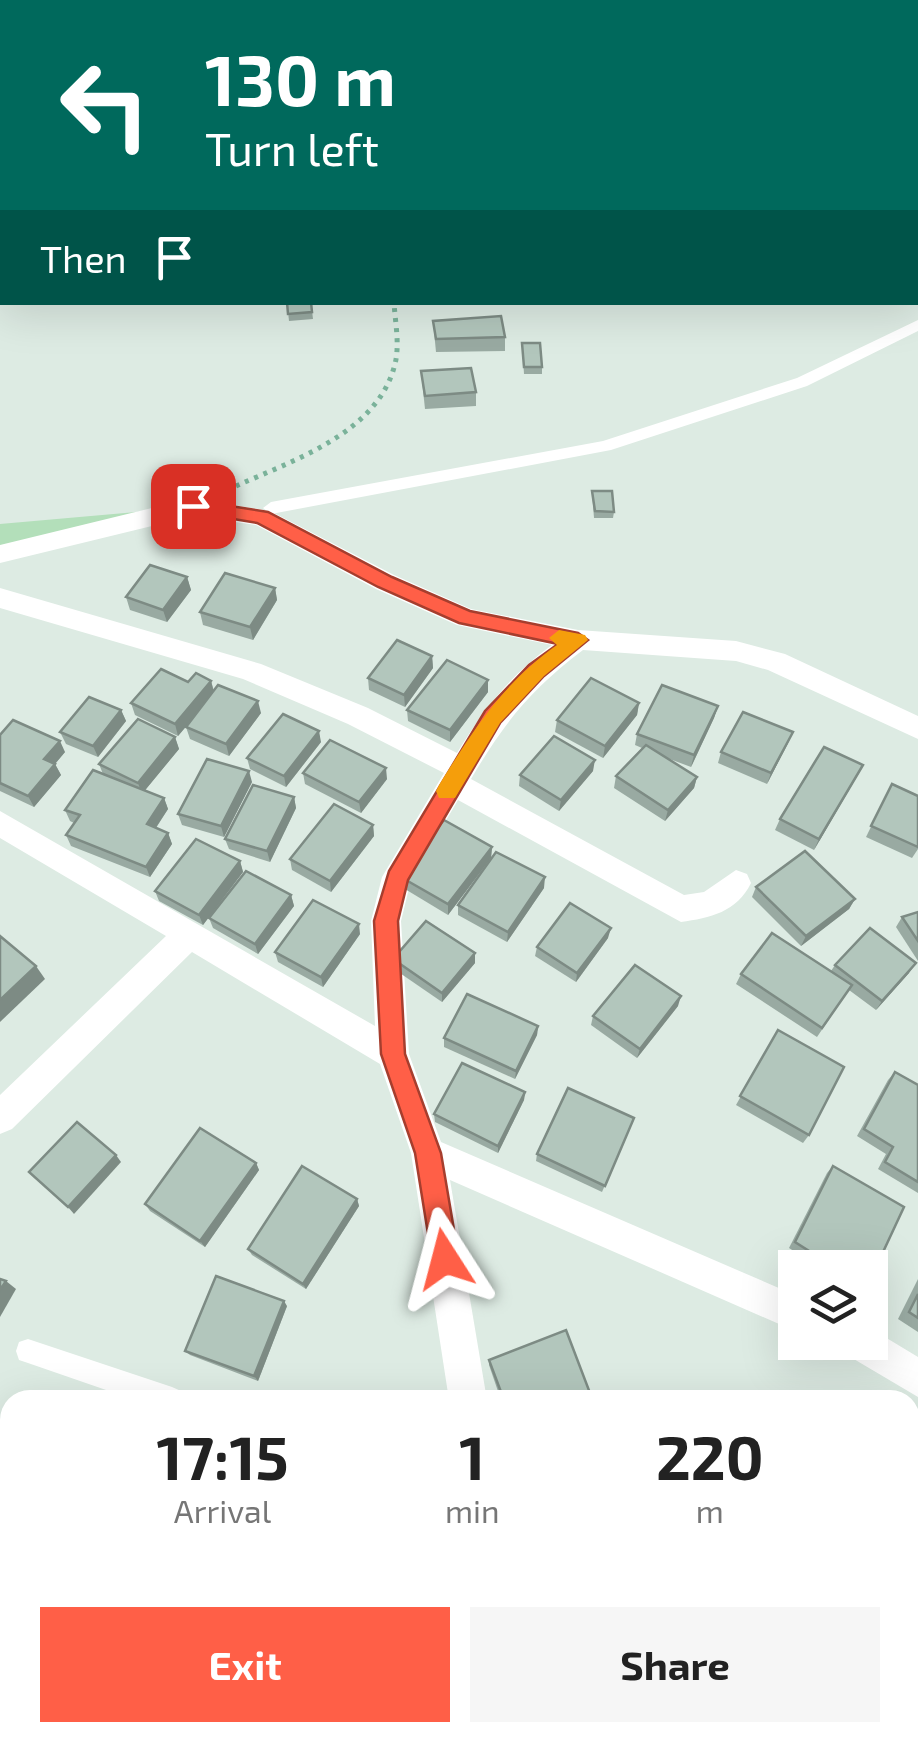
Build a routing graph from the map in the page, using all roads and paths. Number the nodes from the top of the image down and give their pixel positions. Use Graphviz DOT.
graph roads {
  1 [pos="394,305"];
  2 [pos="918,325"];
  3 [pos="193,506"];
  4 [pos="271,508"];
  5 [pos="0,554"];
  6 [pos="0,598"];
  7 [pos="578,640"];
  8 [pos="918,728"];
  9 [pos="456,776"];
  10 [pos="0,823"];
  11 [pos="736,883"];
  12 [pos="189,934"];
  13 [pos="393,1054"];
  14 [pos="0,1118"];
  15 [pos="428,1153"];
  16 [pos="778,1306"];
  17 [pos="28,1352"];
  18 [pos="888,1359"];
  19 [pos="918,1378"];
  20 [pos="142,1390"];
  21 [pos="466,1390"];
  1 -- 3 [label="path"];
  2 -- 4 [label="lane"];
  3 -- 4 [label="street"];
  3 -- 5 [label="street"];
  3 -- 7 [label="street"];
  6 -- 9 [label="street"];
  7 -- 8 [label="street"];
  7 -- 9 [label="street"];
  9 -- 11 [label="street"];
  9 -- 13 [label="street"];
  10 -- 12 [label="street"];
  12 -- 13 [label="street"];
  12 -- 14 [label="street"];
  13 -- 15 [label="street"];
  15 -- 16 [label="street"];
  15 -- 21 [label="street"];
  17 -- 20 [label="lane"];
  18 -- 19 [label="street"];
}
